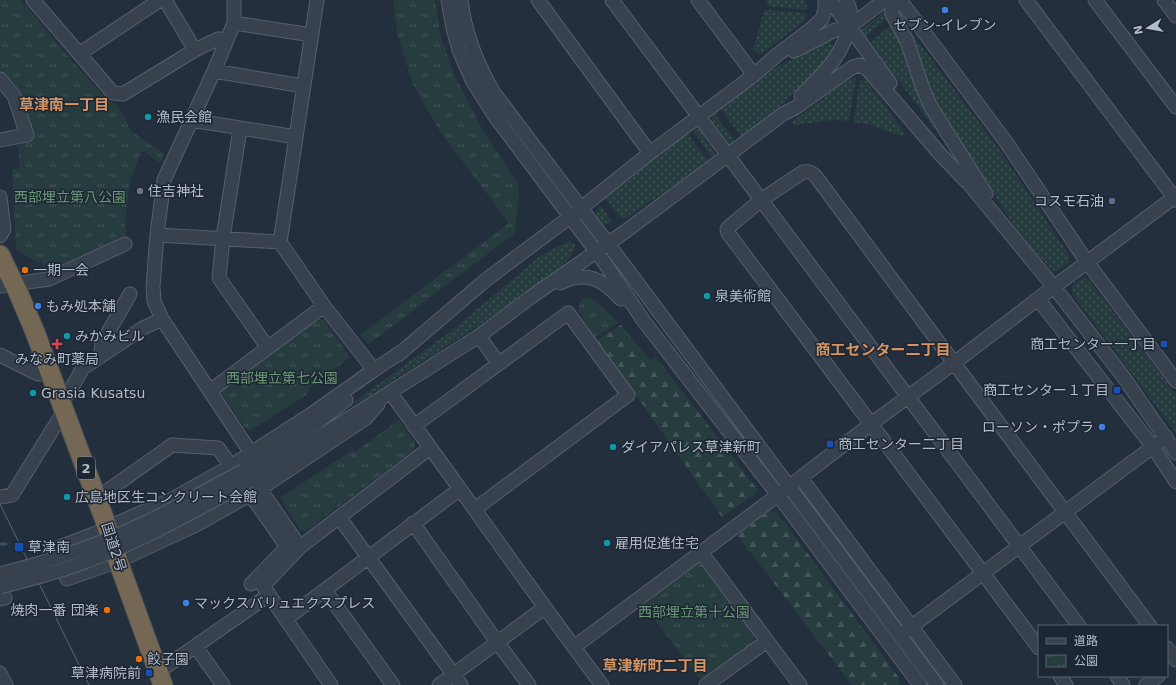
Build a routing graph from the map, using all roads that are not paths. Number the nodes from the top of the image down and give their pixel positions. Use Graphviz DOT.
graph roads {
  1 [pos="33,0"];
  2 [pos="160,0"];
  3 [pos="164,0"];
  4 [pos="234,0"];
  5 [pos="317,0"];
  6 [pos="448,0"];
  7 [pos="461,0"];
  8 [pos="538,0"];
  9 [pos="612,0"];
  10 [pos="698,0"];
  11 [pos="825,0"];
  12 [pos="830,0"];
  13 [pos="846,0"];
  14 [pos="885,0"];
  15 [pos="892,0"];
  16 [pos="900,0"];
  17 [pos="1026,0"];
  18 [pos="1096,0"];
  19 [pos="1164,0"];
  20 [pos="1176,16"];
  21 [pos="234,23"];
  22 [pos="849,27"];
  23 [pos="312,35"];
  24 [pos="227,39"];
  25 [pos="195,50"];
  26 [pos="79,54"];
  27 [pos="214,71"];
  28 [pos="756,74"];
  29 [pos="0,79"];
  30 [pos="303,86"];
  31 [pos="1176,107"];
  32 [pos="783,114"];
  33 [pos="699,116"];
  34 [pos="191,120"];
  35 [pos="240,129"];
  36 [pos="296,138"];
  37 [pos="0,140"];
  38 [pos="650,153"];
  39 [pos="728,156"];
  40 [pos="966,182"];
  41 [pos="0,197"];
  42 [pos="1175,198"];
  43 [pos="761,200"];
  44 [pos="580,208"];
  45 [pos="570,217"];
  46 [pos="157,235"];
  47 [pos="1011,235"];
  48 [pos="0,236"];
  49 [pos="223,238"];
  50 [pos="280,242"];
  51 [pos="125,244"];
  52 [pos="608,244"];
  53 [pos="596,251"];
  54 [pos="0,255"];
  55 [pos="1087,262"];
  56 [pos="7,285"];
  57 [pos="1054,287"];
  58 [pos="130,294"];
  59 [pos="531,297"];
  60 [pos="1038,299"];
  61 [pos="324,306"];
  62 [pos="162,319"];
  63 [pos="643,320"];
  64 [pos="479,336"];
  65 [pos="268,348"];
  66 [pos="404,350"];
  67 [pos="104,354"];
  68 [pos="0,355"];
  69 [pos="499,364"];
  70 [pos="954,364"];
  71 [pos="374,370"];
  72 [pos="49,372"];
  73 [pos="1176,381"];
  74 [pos="210,391"];
  75 [pos="390,392"];
  76 [pos="909,396"];
  77 [pos="62,405"];
  78 [pos="871,424"];
  79 [pos="414,426"];
  80 [pos="1166,437"];
  81 [pos="1153,447"];
  82 [pos="430,448"];
  83 [pos="1176,449"];
  84 [pos="251,453"];
  85 [pos="1176,453"];
  86 [pos="801,478"];
  87 [pos="247,480"];
  88 [pos="1176,482"];
  89 [pos="460,489"];
  90 [pos="784,491"];
  91 [pos="0,497"];
  92 [pos="97,498"];
  93 [pos="475,509"];
  94 [pos="1065,512"];
  95 [pos="339,517"];
  96 [pos="413,523"];
  97 [pos="108,528"];
  98 [pos="300,547"];
  99 [pos="1020,547"];
  100 [pos="701,552"];
  101 [pos="369,557"];
  102 [pos="118,561"];
  103 [pos="0,574"];
  104 [pos="984,574"];
  105 [pos="251,584"];
  106 [pos="0,587"];
  107 [pos="325,590"];
  108 [pos="269,595"];
  109 [pos="0,599"];
  110 [pos="544,608"];
  111 [pos="286,619"];
  112 [pos="1078,625"];
  113 [pos="1149,625"];
  114 [pos="912,627"];
  115 [pos="900,636"];
  116 [pos="767,641"];
  117 [pos="497,642"];
  118 [pos="196,647"];
  119 [pos="574,647"];
  120 [pos="1038,647"];
  121 [pos="1168,649"];
  122 [pos="1176,661"];
  123 [pos="1168,668"];
  124 [pos="0,673"];
  125 [pos="1117,677"];
  126 [pos="1157,677"];
  127 [pos="160,679"];
  128 [pos="457,680"];
  129 [pos="6,685"];
  130 [pos="222,685"];
  131 [pos="331,685"];
  132 [pos="393,685"];
  133 [pos="439,685"];
  134 [pos="529,685"];
  135 [pos="602,685"];
  136 [pos="706,685"];
  137 [pos="800,685"];
  138 [pos="920,685"];
  139 [pos="937,685"];
  140 [pos="955,685"];
  141 [pos="1123,685"];
  142 [pos="1146,685"];
  1 -- 26 [label="street"];
  2 -- 26 [label="street"];
  3 -- 25 [label="street"];
  4 -- 21 [label="street"];
  5 -- 23 [label="street"];
  6 -- 45 [label="street"];
  7 -- 44 [label="street"];
  8 -- 38 [label="street"];
  9 -- 33 [label="street"];
  10 -- 28 [label="street"];
  11 -- 28 [label="street"];
  12 -- 22 [label="street"];
  13 -- 22 [label="street"];
  14 -- 22 [label="street"];
  15 -- 47 [label="street"];
  16 -- 55 [label="street"];
  17 -- 42 [label="street"];
  18 -- 31 [label="street"];
  19 -- 20 [label="street"];
  21 -- 23 [label="street"];
  21 -- 24 [label="street"];
  22 -- 28 [label="street"];
  22 -- 32 [label="street"];
  22 -- 40 [label="street"];
  23 -- 30 [label="street"];
  24 -- 25 [label="street"];
  24 -- 27 [label="street"];
  25 -- 26 [label="street"];
  27 -- 30 [label="street"];
  27 -- 34 [label="street"];
  28 -- 33 [label="street"];
  29 -- 37 [label="street"];
  30 -- 36 [label="street"];
  32 -- 39 [label="street"];
  32 -- 40 [label="street"];
  33 -- 38 [label="street"];
  33 -- 39 [label="street"];
  34 -- 35 [label="street"];
  34 -- 46 [label="street"];
  35 -- 36 [label="street"];
  35 -- 49 [label="street"];
  36 -- 50 [label="street"];
  38 -- 44 [label="street"];
  39 -- 43 [label="street"];
  39 -- 52 [label="street"];
  40 -- 47 [label="street"];
  41 -- 48 [label="street"];
  42 -- 55 [label="street"];
  43 -- 70 [label="street"];
  43 -- 76 [label="street"];
  43 -- 78 [label="street"];
  44 -- 45 [label="street"];
  44 -- 52 [label="street"];
  45 -- 53 [label="street"];
  45 -- 66 [label="street"];
  46 -- 49 [label="street"];
  46 -- 62 [label="street"];
  47 -- 57 [label="street"];
  49 -- 50 [label="street"];
  49 -- 65 [label="street"];
  50 -- 61 [label="street"];
  51 -- 56 [label="street"];
  52 -- 53 [label="street"];
  52 -- 90 [label="street"];
  53 -- 59 [label="street"];
  53 -- 63 [label="street"];
  54 -- 56 [label="highway, 国道2号 / 2"];
  55 -- 57 [label="street"];
  55 -- 73 [label="street"];
  56 -- 72 [label="highway, 国道2号 / 2"];
  57 -- 60 [label="street"];
  57 -- 80 [label="street"];
  58 -- 67 [label="street"];
  59 -- 63 [label="street"];
  59 -- 64 [label="street"];
  60 -- 70 [label="street"];
  60 -- 81 [label="street"];
  61 -- 65 [label="street"];
  61 -- 71 [label="street"];
  62 -- 67 [label="street"];
  62 -- 74 [label="street"];
  63 -- 90 [label="street"];
  64 -- 69 [label="street"];
  64 -- 75 [label="street"];
  65 -- 74 [label="street"];
  66 -- 71 [label="street"];
  66 -- 87 [label="street"];
  67 -- 77 [label="street"];
  68 -- 72 [label="street"];
  69 -- 79 [label="street"];
  69 -- 93 [label="street"];
  70 -- 76 [label="street"];
  70 -- 94 [label="street"];
  71 -- 84 [label="street"];
  72 -- 77 [label="highway, 国道2号 / 2"];
  74 -- 84 [label="street"];
  75 -- 79 [label="street"];
  75 -- 87 [label="street"];
  76 -- 78 [label="street"];
  76 -- 99 [label="street"];
  77 -- 91 [label="street"];
  77 -- 92 [label="highway, 国道2号 / 2"];
  78 -- 86 [label="street"];
  78 -- 104 [label="street"];
  79 -- 82 [label="street"];
  80 -- 81 [label="street"];
  80 -- 83 [label="street"];
  80 -- 85 [label="street"];
  81 -- 88 [label="street"];
  81 -- 94 [label="street"];
  82 -- 89 [label="street"];
  82 -- 95 [label="street"];
  84 -- 87 [label="street"];
  86 -- 90 [label="street"];
  86 -- 114 [label="street"];
  87 -- 92 [label="street"];
  87 -- 97 [label="street"];
  87 -- 98 [label="street"];
  87 -- 102 [label="street"];
  87 -- 103 [label="street, bridge"];
  87 -- 105 [label="street"];
  87 -- 106 [label="street, bridge"];
  89 -- 93 [label="street"];
  89 -- 96 [label="street"];
  90 -- 100 [label="street"];
  90 -- 115 [label="street"];
  90 -- 138 [label="street"];
  92 -- 97 [label="highway, 国道2号 / 2"];
  93 -- 110 [label="street"];
  94 -- 99 [label="street"];
  94 -- 113 [label="street"];
  95 -- 98 [label="street"];
  95 -- 101 [label="street"];
  96 -- 101 [label="street"];
  96 -- 117 [label="street"];
  97 -- 102 [label="highway, 国道2号 / 2"];
  97 -- 102 [label="street"];
  98 -- 108 [label="street"];
  99 -- 104 [label="street"];
  99 -- 112 [label="street"];
  100 -- 116 [label="street"];
  100 -- 119 [label="street"];
  101 -- 107 [label="street"];
  101 -- 128 [label="street"];
  102 -- 127 [label="highway, 国道2号 / 2"];
  104 -- 114 [label="street"];
  104 -- 120 [label="street"];
  106 -- 109 [label="street"];
  107 -- 111 [label="street"];
  107 -- 132 [label="street"];
  108 -- 111 [label="street"];
  108 -- 118 [label="street"];
  110 -- 117 [label="street"];
  110 -- 119 [label="street"];
  111 -- 131 [label="street"];
  114 -- 115 [label="street"];
  114 -- 140 [label="street"];
  115 -- 139 [label="street"];
  116 -- 136 [label="street"];
  116 -- 137 [label="street"];
  117 -- 128 [label="street"];
  117 -- 134 [label="street"];
  118 -- 127 [label="street"];
  118 -- 130 [label="street"];
  119 -- 135 [label="street"];
  121 -- 122 [label="street"];
  122 -- 123 [label="street"];
  124 -- 129 [label="street"];
  125 -- 141 [label="street"];
  126 -- 142 [label="street"];
  128 -- 133 [label="street"];
}
